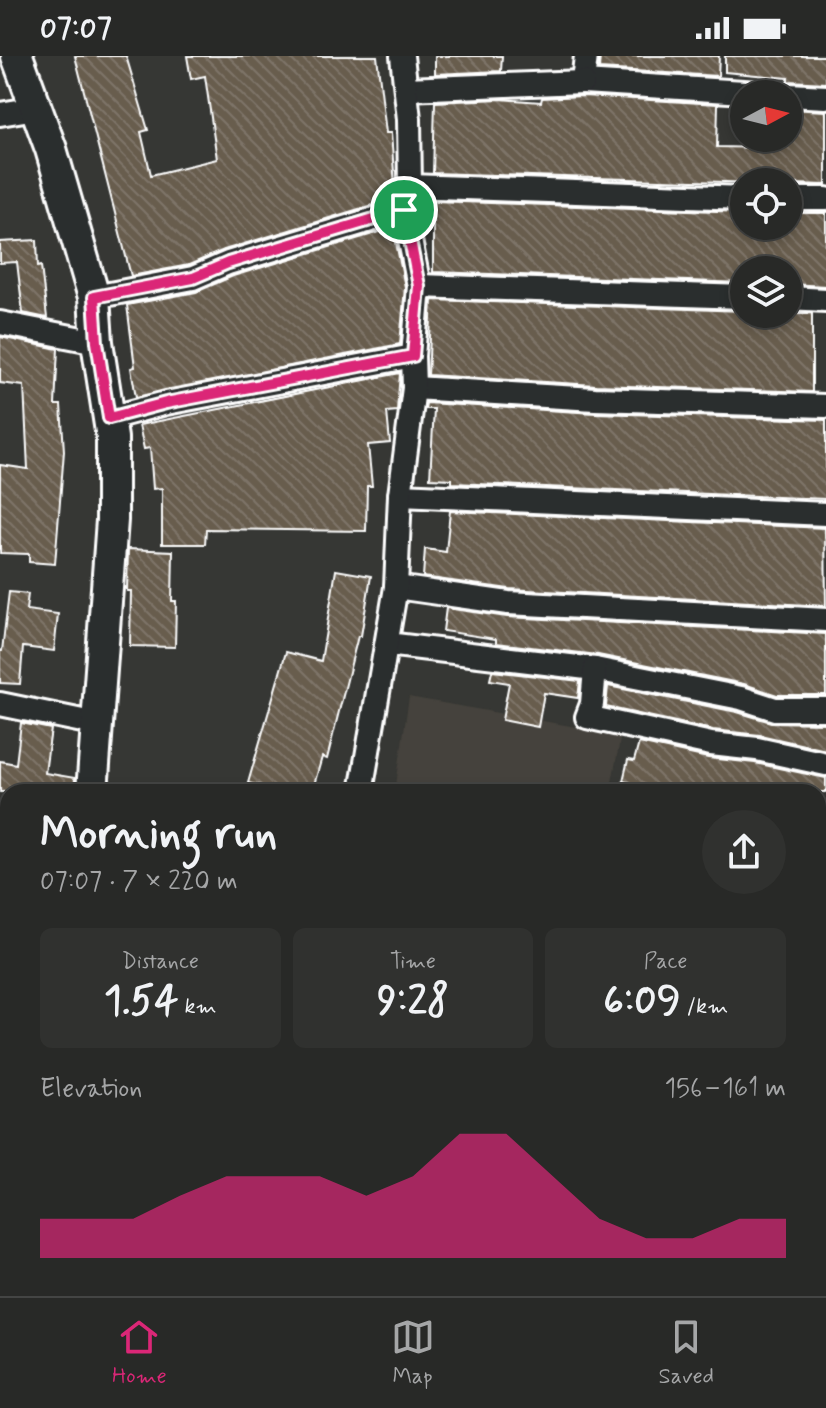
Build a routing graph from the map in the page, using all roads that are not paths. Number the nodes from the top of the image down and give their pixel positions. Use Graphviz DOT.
graph roads {
  1 [pos="17,56"];
  2 [pos="402,56"];
  3 [pos="586,56"];
  4 [pos="583,82"];
  5 [pos="406,89"];
  6 [pos="730,91"];
  7 [pos="802,96"];
  8 [pos="826,97"];
  9 [pos="36,108"];
  10 [pos="0,114"];
  11 [pos="410,186"];
  12 [pos="730,197"];
  13 [pos="802,199"];
  14 [pos="826,199"];
  15 [pos="404,210"];
  16 [pos="419,286"];
  17 [pos="94,297"];
  18 [pos="730,297"];
  19 [pos="802,299"];
  20 [pos="826,300"];
  21 [pos="0,323"];
  22 [pos="97,342"];
  23 [pos="413,356"];
  24 [pos="414,388"];
  25 [pos="826,406"];
  26 [pos="109,418"];
  27 [pos="400,495"];
  28 [pos="826,514"];
  29 [pos="396,587"];
  30 [pos="826,620"];
  31 [pos="387,644"];
  32 [pos="595,669"];
  33 [pos="0,704"];
  34 [pos="826,709"];
  35 [pos="97,724"];
  36 [pos="826,764"];
  37 [pos="93,784"];
  38 [pos="362,784"];
  1 -- 9 [label="main road"];
  2 -- 5 [label="street"];
  3 -- 4 [label="street"];
  4 -- 5 [label="street"];
  4 -- 6 [label="street"];
  5 -- 11 [label="street"];
  7 -- 8 [label="street"];
  9 -- 10 [label="street"];
  9 -- 17 [label="main road"];
  11 -- 12 [label="street"];
  11 -- 15 [label="street"];
  13 -- 14 [label="street"];
  15 -- 16 [label="street"];
  15 -- 17 [label="street"];
  16 -- 18 [label="street"];
  16 -- 23 [label="street"];
  17 -- 22 [label="main road"];
  19 -- 20 [label="street"];
  21 -- 22 [label="street"];
  22 -- 26 [label="main road"];
  23 -- 24 [label="street"];
  23 -- 26 [label="street"];
  24 -- 25 [label="street"];
  24 -- 27 [label="street"];
  26 -- 35 [label="main road"];
  27 -- 28 [label="street"];
  27 -- 29 [label="street"];
  29 -- 30 [label="street"];
  29 -- 31 [label="street"];
  31 -- 32 [label="street"];
  31 -- 38 [label="street"];
  32 -- 34 [label="street"];
  32 -- 36 [label="street"];
  33 -- 35 [label="street"];
  35 -- 37 [label="main road"];
}
